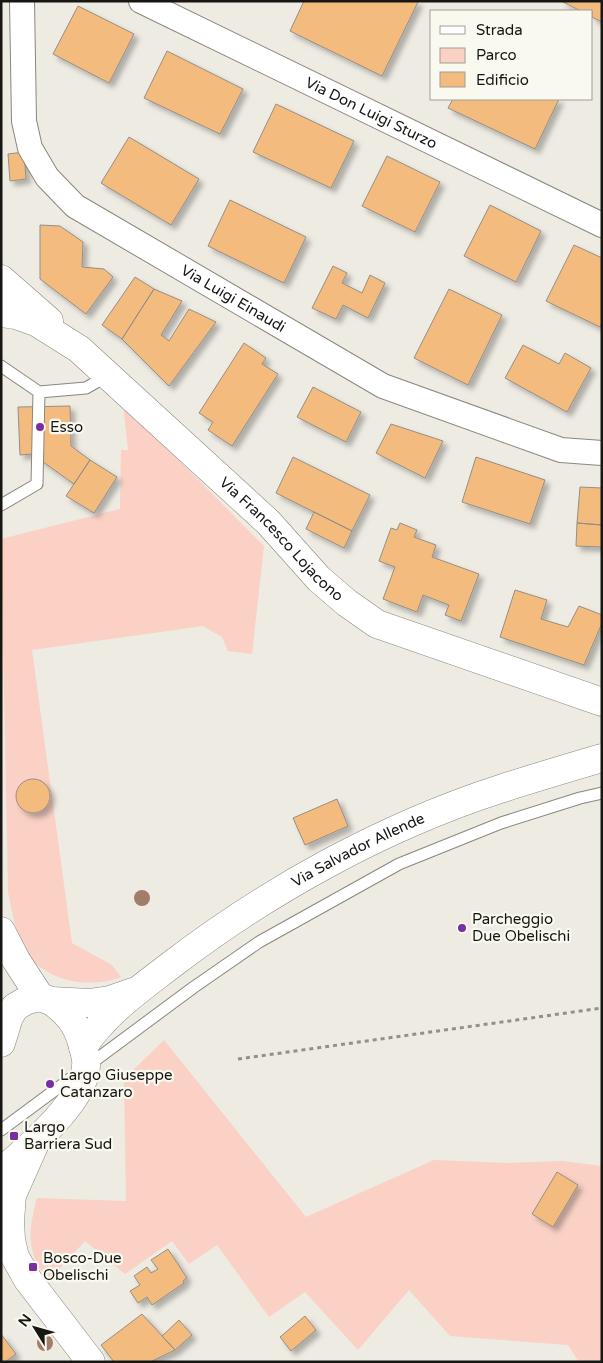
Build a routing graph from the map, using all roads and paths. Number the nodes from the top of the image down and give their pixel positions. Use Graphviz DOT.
graph roads {
  1 [pos="22,1"];
  2 [pos="141,1"];
  3 [pos="602,225"];
  4 [pos="1,279"];
  5 [pos="1,313"];
  6 [pos="79,349"];
  7 [pos="1,366"];
  8 [pos="108,376"];
  9 [pos="39,392"];
  10 [pos="602,453"];
  11 [pos="1,506"];
  12 [pos="602,702"];
  13 [pos="602,758"];
  14 [pos="602,793"];
  15 [pos="1,931"];
  16 [pos="139,990"];
  17 [pos="46,999"];
  18 [pos="602,1008"];
  19 [pos="1,1043"];
  20 [pos="85,1056"];
  21 [pos="238,1059"];
  22 [pos="1,1130"];
  23 [pos="36,1141"];
  24 [pos="1,1172"];
  25 [pos="91,1362"];
  1 -- 10 [label="street, Via Luigi Einaudi"];
  2 -- 3 [label="street, Via Don Luigi Sturzo"];
  4 -- 6 [label="main road"];
  5 -- 6 [label="main road, Via Francesco Lojacono"];
  6 -- 8 [label="main road, Via Francesco Lojacono"];
  7 -- 9 [label="lane"];
  8 -- 9 [label="lane"];
  8 -- 12 [label="main road, Via Francesco Lojacono"];
  9 -- 11 [label="lane"];
  13 -- 16 [label="main road, Via Salvador Allende"];
  14 -- 20 [label="lane"];
  15 -- 17 [label="main road"];
  16 -- 17 [label="main road"];
  16 -- 20 [label="main road"];
  17 -- 19 [label="main road"];
  17 -- 20 [label="main road"];
  18 -- 21 [label="path"];
  20 -- 22 [label="lane"];
  20 -- 23 [label="main road"];
  23 -- 24 [label="main road"];
  23 -- 25 [label="main road"];
}
